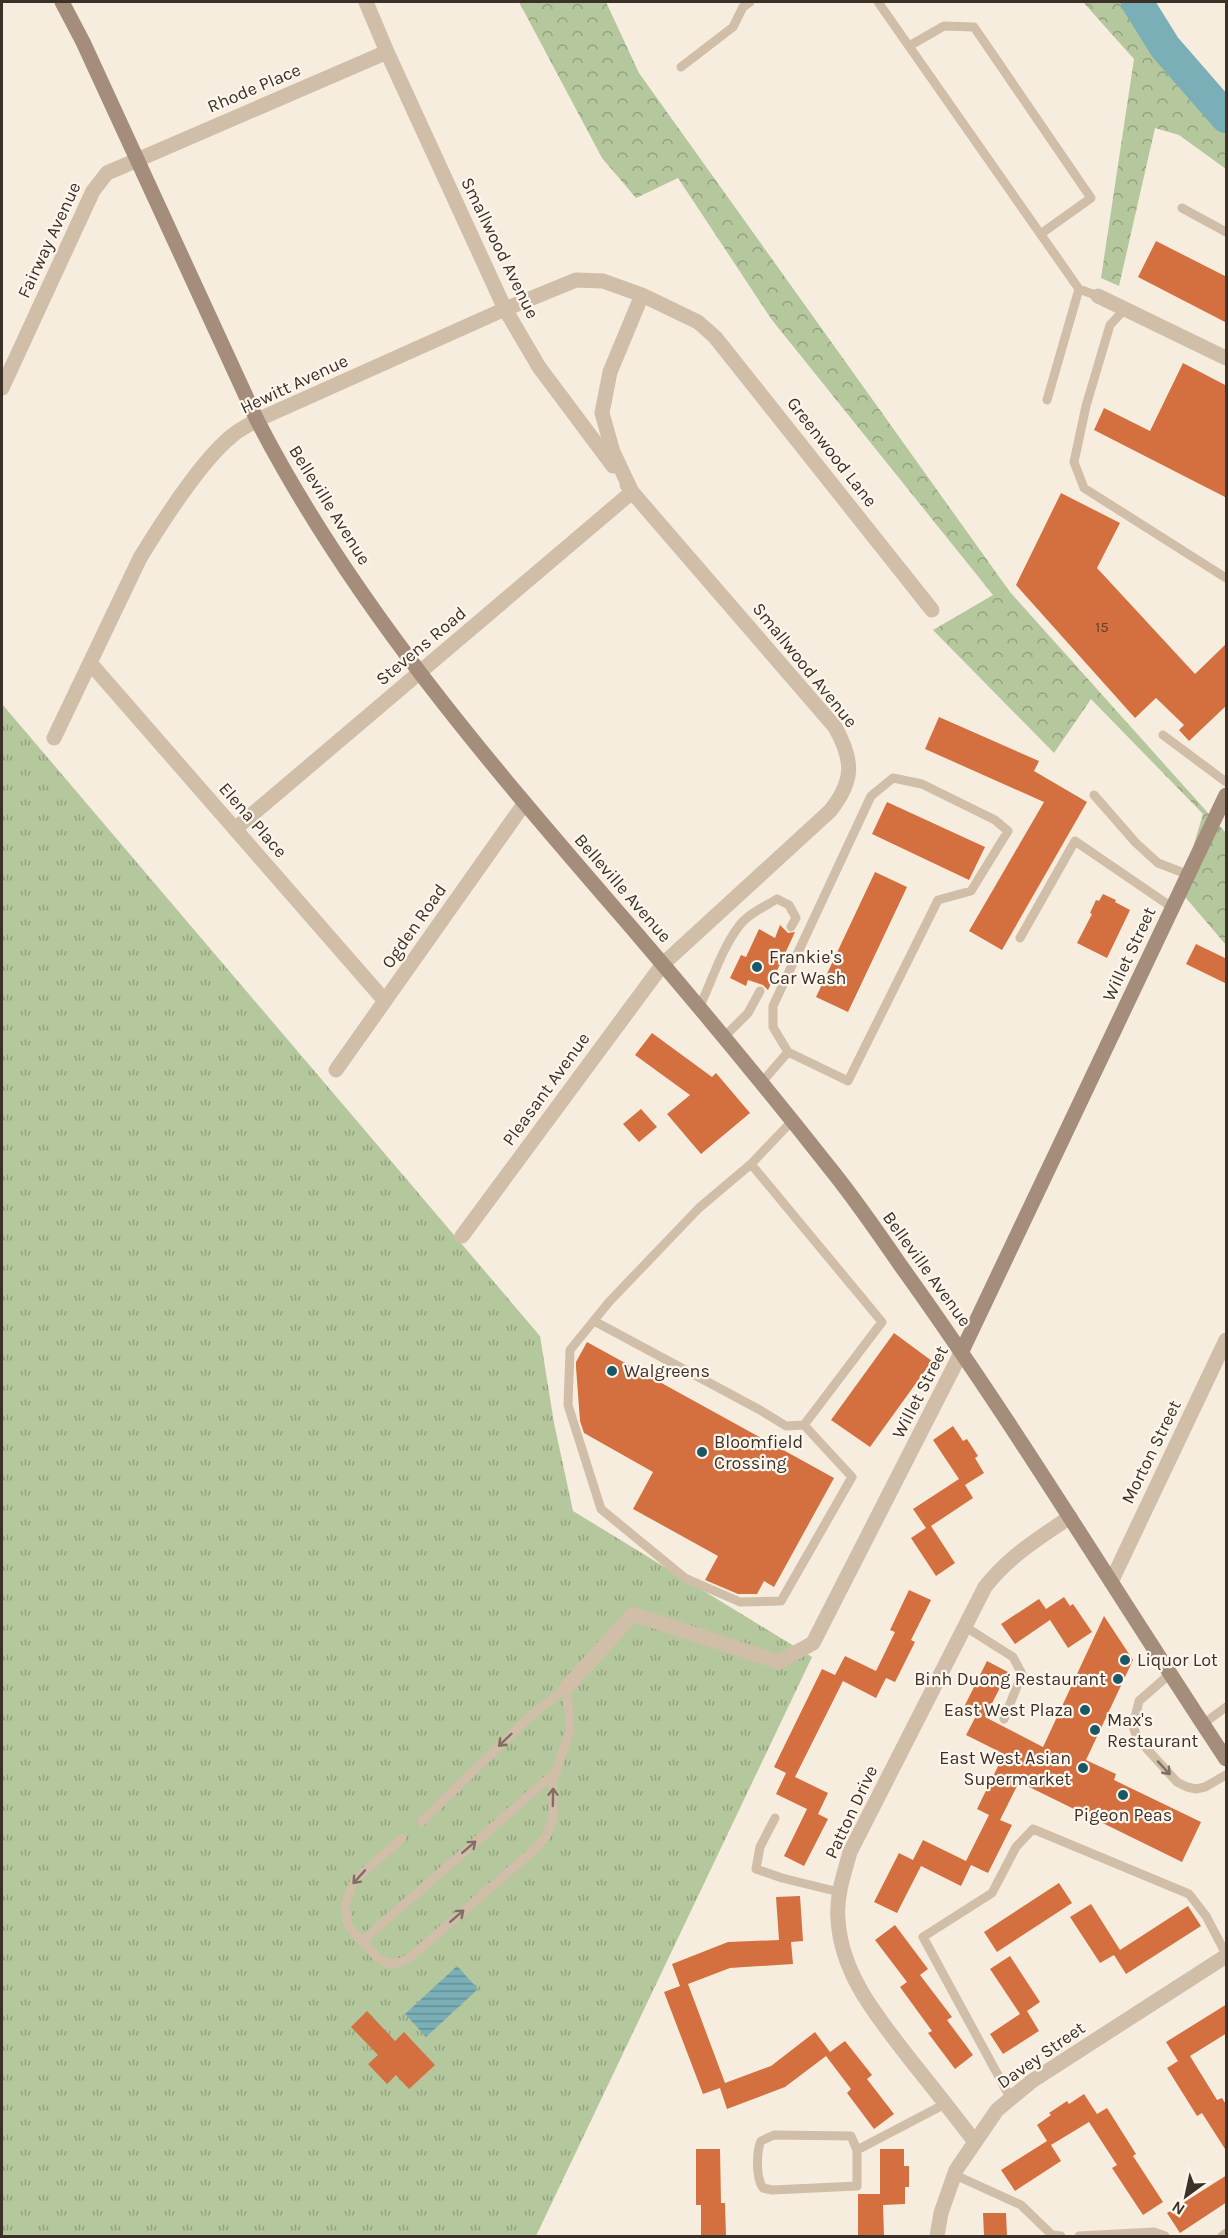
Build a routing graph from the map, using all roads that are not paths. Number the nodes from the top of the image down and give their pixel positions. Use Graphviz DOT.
graph roads {
  1 [pos="62,2"];
  2 [pos="366,2"];
  3 [pos="750,2"];
  4 [pos="878,2"];
  5 [pos="909,46"];
  6 [pos="387,52"];
  7 [pos="681,67"];
  8 [pos="137,160"];
  9 [pos="1182,208"];
  10 [pos="1227,232"];
  11 [pos="1041,233"];
  12 [pos="1079,289"];
  13 [pos="642,295"];
  14 [pos="1098,296"];
  15 [pos="505,309"];
  16 [pos="1125,309"];
  17 [pos="698,322"];
  18 [pos="1227,358"];
  19 [pos="2,388"];
  20 [pos="1047,400"];
  21 [pos="257,420"];
  22 [pos="632,492"];
  23 [pos="1227,578"];
  24 [pos="932,610"];
  25 [pos="91,664"];
  26 [pos="420,674"];
  27 [pos="1163,735"];
  28 [pos="54,738"];
  29 [pos="1227,782"];
  30 [pos="1094,795"];
  31 [pos="1227,795"];
  32 [pos="524,804"];
  33 [pos="235,829"];
  34 [pos="1189,875"];
  35 [pos="1173,908"];
  36 [pos="790,927"];
  37 [pos="1020,938"];
  38 [pos="663,964"];
  39 [pos="760,991"];
  40 [pos="385,1000"];
  41 [pos="699,1008"];
  42 [pos="724,1036"];
  43 [pos="788,1052"];
  44 [pos="336,1070"];
  45 [pos="762,1082"];
  46 [pos="792,1121"];
  47 [pos="751,1164"];
  48 [pos="462,1236"];
  49 [pos="594,1321"];
  50 [pos="1227,1340"];
  51 [pos="962,1351"];
  52 [pos="804,1425"];
  53 [pos="1070,1517"];
  54 [pos="1112,1580"];
  55 [pos="964,1626"];
  56 [pos="1171,1673"];
  57 [pos="567,1687"];
  58 [pos="1227,1707"];
  59 [pos="1004,1719"];
  60 [pos="1203,1724"];
  61 [pos="1227,1759"];
  62 [pos="556,1771"];
  63 [pos="1227,1775"];
  64 [pos="775,1818"];
  65 [pos="421,1821"];
  66 [pos="402,1838"];
  67 [pos="839,1892"];
  68 [pos="362,1941"];
  69 [pos="1227,1955"];
  70 [pos="1011,2099"];
  71 [pos="945,2104"];
  72 [pos="975,2142"];
  73 [pos="857,2150"];
  74 [pos="955,2175"];
  75 [pos="1227,2233"];
  76 [pos="938,2236"];
  77 [pos="1061,2236"];
  78 [pos="1079,2236"];
  79 [pos="1165,2236"];
  80 [pos="1222,2236"];
  1 -- 8 [label="main road, Belleville Avenue"];
  2 -- 6 [label="street, Smallwood Avenue"];
  3 -- 7 [label="lane"];
  4 -- 5 [label="lane"];
  5 -- 11 [label="lane"];
  5 -- 11 [label="lane"];
  6 -- 8 [label="street, Rhode Place"];
  6 -- 15 [label="street, Smallwood Avenue"];
  8 -- 19 [label="street, Fairway Avenue"];
  8 -- 21 [label="main road, Belleville Avenue"];
  9 -- 10 [label="lane"];
  11 -- 12 [label="lane"];
  12 -- 14 [label="lane"];
  12 -- 20 [label="lane"];
  13 -- 15 [label="street, Hewitt Avenue"];
  13 -- 17 [label="street, Hewitt Avenue"];
  13 -- 22 [label="street, Smallwood Avenue"];
  14 -- 16 [label="street"];
  15 -- 21 [label="street, Hewitt Avenue"];
  15 -- 22 [label="street, Smallwood Avenue"];
  16 -- 18 [label="street"];
  16 -- 23 [label="lane"];
  17 -- 24 [label="street, Greenwood Lane"];
  21 -- 25 [label="street, Hewitt Avenue"];
  21 -- 26 [label="main road, Belleville Avenue"];
  22 -- 26 [label="street, Stevens Road"];
  22 -- 38 [label="street, Smallwood Avenue"];
  25 -- 28 [label="street, Hewitt Avenue"];
  25 -- 33 [label="street, Elena Place"];
  26 -- 32 [label="main road, Belleville Avenue"];
  26 -- 33 [label="street, Stevens Road"];
  27 -- 29 [label="lane"];
  30 -- 34 [label="lane"];
  31 -- 34 [label="main road, Willet Street"];
  32 -- 38 [label="main road, Belleville Avenue"];
  32 -- 40 [label="street, Ogden Road"];
  33 -- 40 [label="street, Elena Place"];
  34 -- 35 [label="main road, Willet Street"];
  35 -- 37 [label="lane"];
  35 -- 51 [label="main road, Willet Street"];
  36 -- 41 [label="lane"];
  38 -- 41 [label="main road, Belleville Avenue"];
  38 -- 48 [label="street, Pleasant Avenue"];
  39 -- 42 [label="lane"];
  40 -- 44 [label="street, Ogden Road"];
  41 -- 42 [label="main road, Belleville Avenue"];
  42 -- 45 [label="main road, Belleville Avenue"];
  43 -- 43 [label="lane"];
  43 -- 45 [label="lane"];
  45 -- 46 [label="main road, Belleville Avenue"];
  46 -- 47 [label="lane"];
  46 -- 51 [label="main road, Belleville Avenue"];
  47 -- 49 [label="lane"];
  47 -- 52 [label="lane"];
  49 -- 52 [label="lane"];
  49 -- 52 [label="lane"];
  50 -- 54 [label="street, Morton Street"];
  51 -- 53 [label="main road, Belleville Avenue"];
  51 -- 57 [label="street, Willet Street"];
  53 -- 54 [label="main road, Belleville Avenue"];
  53 -- 55 [label="street, Patton Drive"];
  54 -- 56 [label="main road, Belleville Avenue"];
  55 -- 59 [label="lane"];
  55 -- 67 [label="street, Patton Drive"];
  56 -- 60 [label="main road, Belleville Avenue"];
  56 -- 63 [label="lane, one-way"];
  57 -- 62 [label="lane"];
  57 -- 65 [label="lane, one-way"];
  58 -- 60 [label="lane"];
  60 -- 61 [label="main road, Belleville Avenue"];
  68 -- 62 [label="lane, one-way"];
  68 -- 62 [label="lane, one-way"];
  64 -- 67 [label="lane"];
  66 -- 68 [label="lane, one-way"];
  67 -- 71 [label="street, Patton Drive"];
  69 -- 70 [label="street, Davey Street"];
  69 -- 70 [label="lane"];
  70 -- 72 [label="street, Davey Street"];
  71 -- 72 [label="street, Patton Drive"];
  71 -- 73 [label="lane"];
  72 -- 74 [label="street, Davey Street"];
  73 -- 73 [label="lane"];
  74 -- 76 [label="street, Davey Street"];
  74 -- 77 [label="lane"];
  75 -- 80 [label="lane"];
  78 -- 79 [label="lane"];
}
